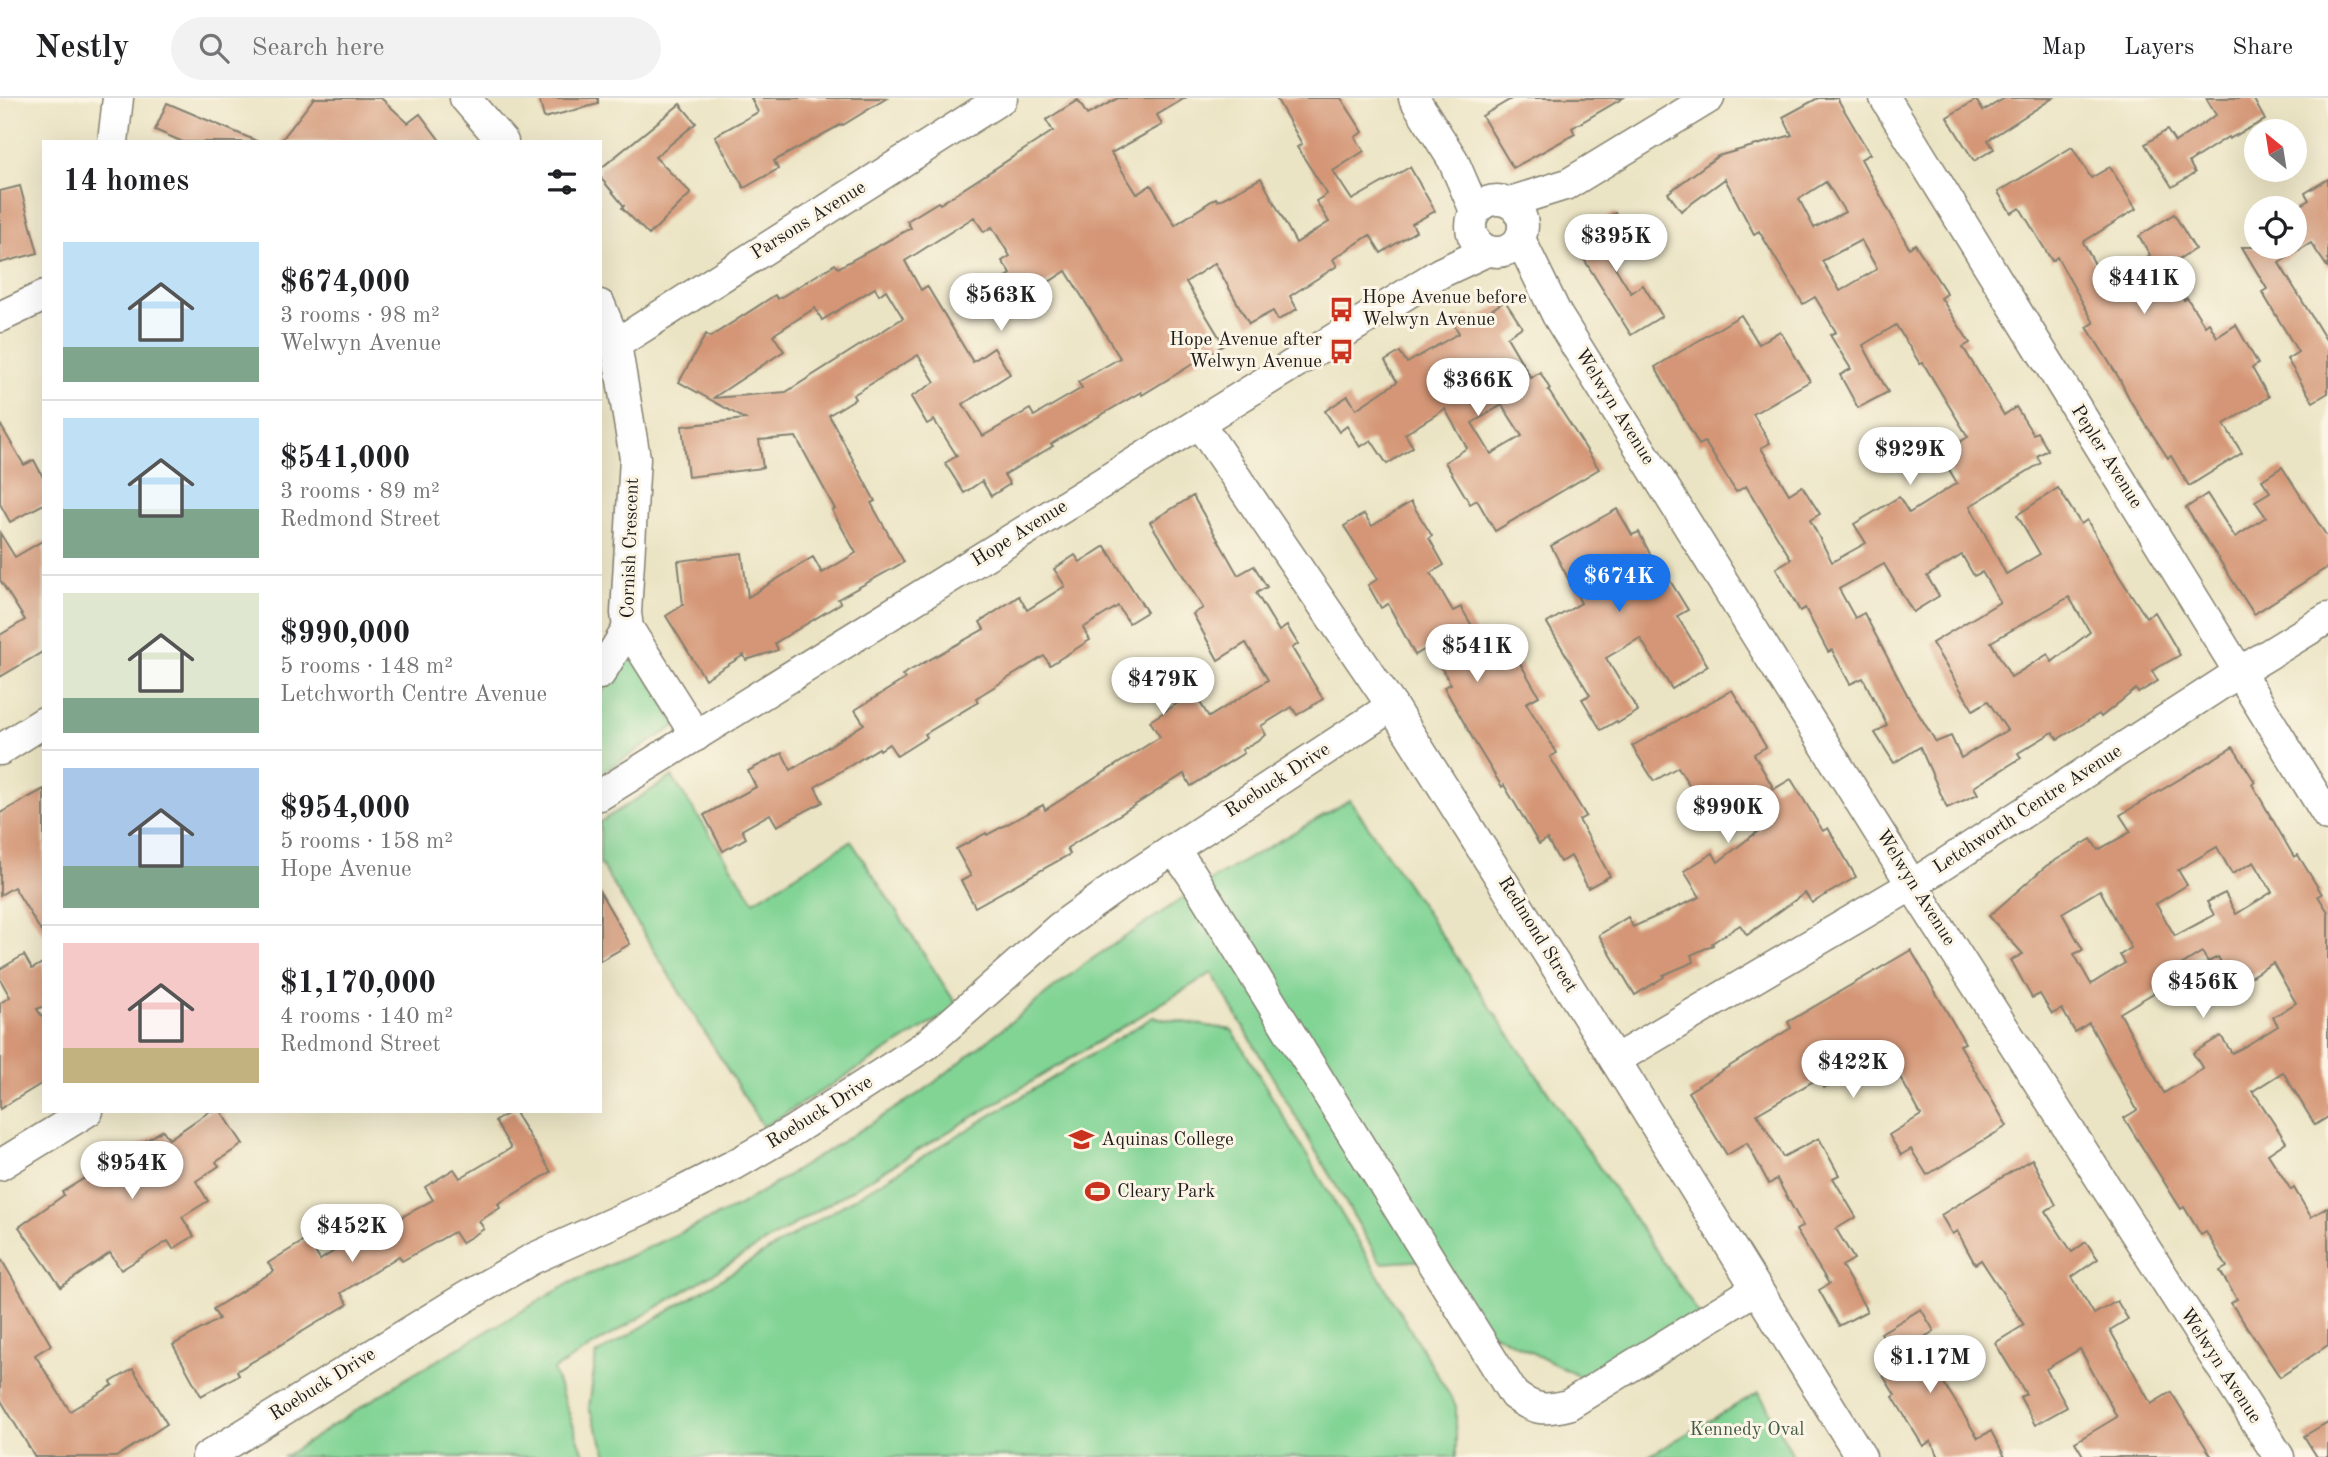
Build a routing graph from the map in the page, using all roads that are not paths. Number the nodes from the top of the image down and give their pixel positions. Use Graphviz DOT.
graph roads {
  1 [pos="118,98"];
  2 [pos="465,98"];
  3 [pos="1002,98"];
  4 [pos="1414,98"];
  5 [pos="1709,98"];
  6 [pos="1885,98"];
  7 [pos="113,140"];
  8 [pos="501,140"];
  9 [pos="1499,227"];
  10 [pos="42,297"];
  11 [pos="602,310"];
  12 [pos="0,317"];
  13 [pos="616,344"];
  14 [pos="1199,423"];
  15 [pos="2328,618"];
  16 [pos="628,628"];
  17 [pos="602,671"];
  18 [pos="2238,673"];
  19 [pos="1392,706"];
  20 [pos="42,723"];
  21 [pos="696,736"];
  22 [pos="0,750"];
  23 [pos="602,794"];
  24 [pos="2328,816"];
  25 [pos="1173,849"];
  26 [pos="1912,885"];
  27 [pos="1615,1060"];
  28 [pos="85,1113"];
  29 [pos="0,1165"];
  30 [pos="1756,1289"];
  31 [pos="207,1457"];
  32 [pos="1861,1457"];
  33 [pos="2279,1457"];
  1 -- 7 [label="street"];
  2 -- 8 [label="street"];
  3 -- 13 [label="street, Parsons Avenue"];
  4 -- 9 [label="street, Welwyn Avenue"];
  5 -- 9 [label="street, Hope Avenue"];
  6 -- 18 [label="street, Pepler Avenue"];
  9 -- 14 [label="street, Hope Avenue"];
  9 -- 26 [label="street, Welwyn Avenue"];
  10 -- 12 [label="street"];
  11 -- 13 [label="street, Cornish Crescent"];
  13 -- 16 [label="street, Cornish Crescent"];
  14 -- 19 [label="street, Redmond Street"];
  14 -- 21 [label="street, Hope Avenue"];
  15 -- 18 [label="street, Letchworth Centre Avenue"];
  16 -- 17 [label="street, Cornish Crescent"];
  16 -- 21 [label="street, Cornish Crescent"];
  18 -- 24 [label="street, Pepler Avenue"];
  18 -- 26 [label="street, Letchworth Centre Avenue"];
  19 -- 25 [label="street, Roebuck Drive"];
  19 -- 27 [label="street, Redmond Street"];
  20 -- 22 [label="street"];
  21 -- 23 [label="street, Hope Avenue"];
  25 -- 30 [label="street"];
  25 -- 31 [label="street, Roebuck Drive"];
  26 -- 27 [label="street, Letchworth Centre Avenue"];
  26 -- 33 [label="street, Welwyn Avenue"];
  27 -- 30 [label="street, Redmond Street"];
  28 -- 29 [label="street"];
  30 -- 32 [label="street, Redmond Street"];
}
